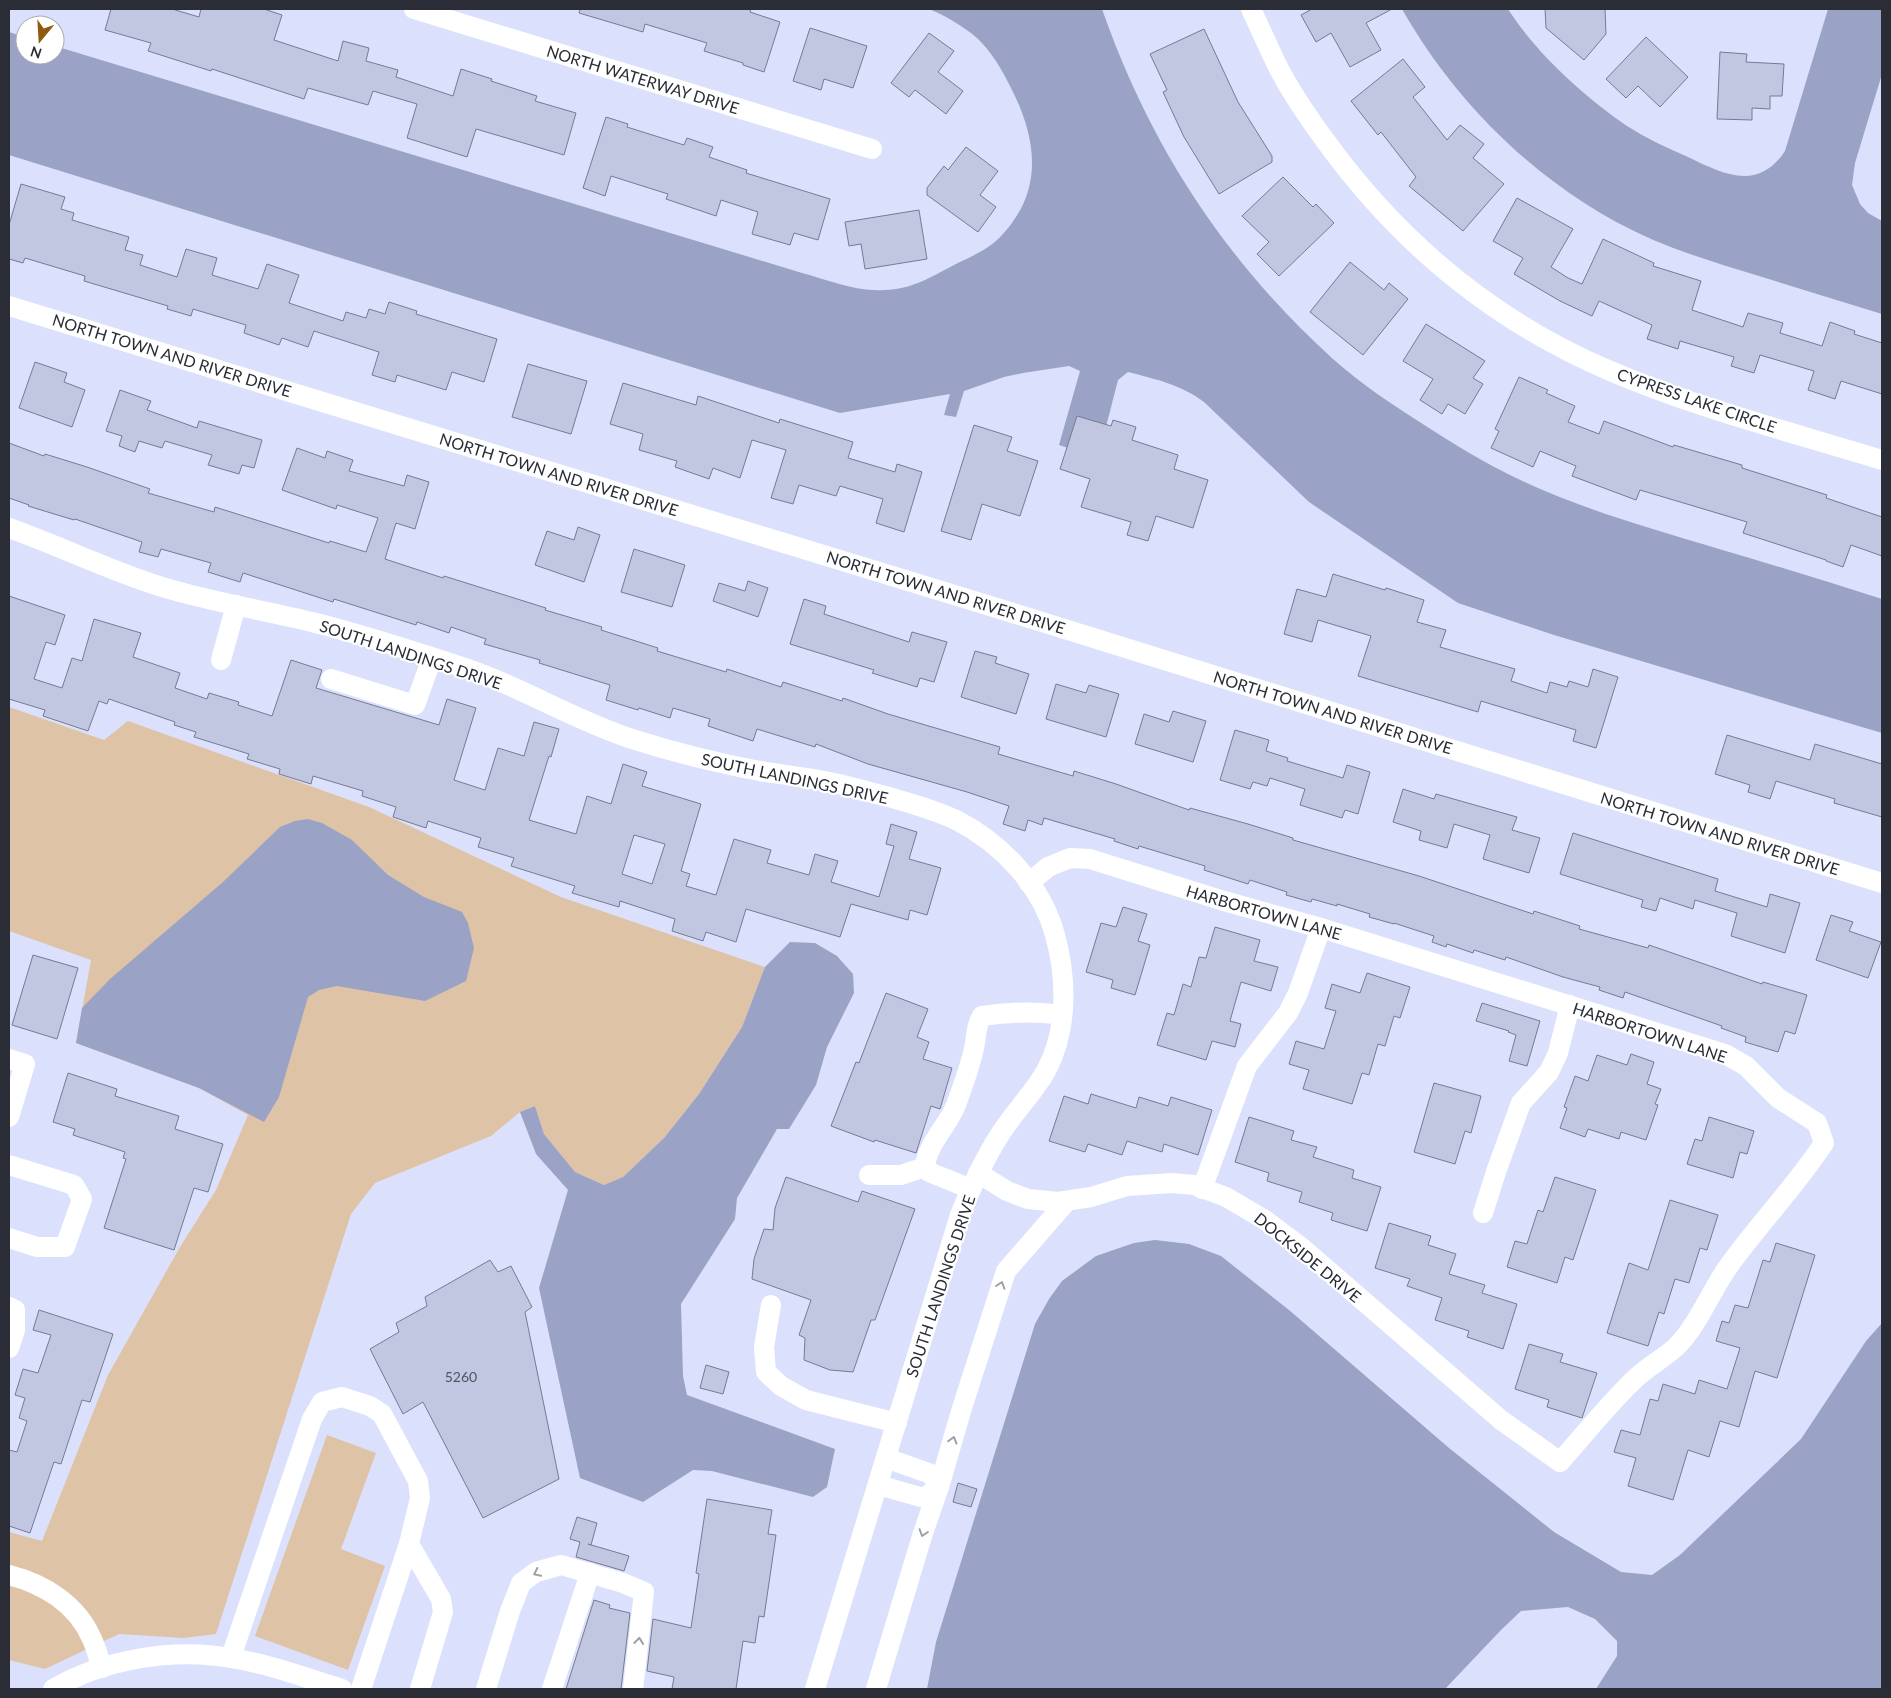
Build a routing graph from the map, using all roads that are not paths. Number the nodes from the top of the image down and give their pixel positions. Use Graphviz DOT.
graph roads {
  1 [pos="414,9"];
  2 [pos="1252,9"];
  3 [pos="872,149"];
  4 [pos="9,306"];
  5 [pos="1882,460"];
  6 [pos="9,528"];
  7 [pos="236,605"];
  8 [pos="432,658"];
  9 [pos="221,660"];
  10 [pos="331,679"];
  11 [pos="1029,883"];
  12 [pos="1882,883"];
  13 [pos="1321,928"];
  14 [pos="1570,1006"];
  15 [pos="1062,1015"];
  16 [pos="17,1061"];
  17 [pos="9,1117"];
  18 [pos="9,1165"];
  19 [pos="925,1167"];
  20 [pos="869,1175"];
  21 [pos="974,1181"];
  22 [pos="1202,1189"];
  23 [pos="1067,1201"];
  24 [pos="1483,1213"];
  25 [pos="9,1238"];
  26 [pos="771,1305"];
  27 [pos="9,1307"];
  28 [pos="9,1348"];
  29 [pos="897,1423"];
  30 [pos="1542,1448"];
  31 [pos="886,1458"];
  32 [pos="878,1485"];
  33 [pos="940,1487"];
  34 [pos="409,1544"];
  35 [pos="590,1573"];
  36 [pos="9,1575"];
  37 [pos="231,1658"];
  38 [pos="102,1668"];
  39 [pos="489,1688"];
  40 [pos="53,1689"];
  41 [pos="342,1689"];
  42 [pos="361,1689"];
  43 [pos="420,1689"];
  44 [pos="552,1689"];
  45 [pos="633,1689"];
  46 [pos="816,1689"];
  47 [pos="876,1689"];
  1 -- 3 [label="street, NORTH WATERWAY DRIVE"];
  2 -- 5 [label="street, CYPRESS LAKE CIRCLE"];
  4 -- 12 [label="street, NORTH TOWN AND RIVER DRIVE"];
  6 -- 7 [label="street, SOUTH LANDINGS DRIVE"];
  7 -- 8 [label="street, SOUTH LANDINGS DRIVE"];
  7 -- 9 [label="street"];
  8 -- 10 [label="street"];
  8 -- 11 [label="street, SOUTH LANDINGS DRIVE"];
  11 -- 13 [label="street, HARBORTOWN LANE"];
  11 -- 15 [label="street, SOUTH LANDINGS DRIVE"];
  13 -- 14 [label="street, HARBORTOWN LANE"];
  13 -- 22 [label="street"];
  14 -- 24 [label="street"];
  14 -- 30 [label="street, HARBORTOWN LANE"];
  15 -- 19 [label="street"];
  15 -- 21 [label="street, SOUTH LANDINGS DRIVE"];
  16 -- 17 [label="street"];
  18 -- 25 [label="street"];
  19 -- 20 [label="street"];
  19 -- 21 [label="street, DOCKSIDE DRIVE"];
  21 -- 23 [label="street, DOCKSIDE DRIVE"];
  21 -- 29 [label="street, SOUTH LANDINGS DRIVE"];
  22 -- 23 [label="street, DOCKSIDE DRIVE"];
  22 -- 30 [label="street, DOCKSIDE DRIVE"];
  33 -- 23 [label="street, one-way"];
  26 -- 29 [label="street"];
  27 -- 28 [label="street"];
  29 -- 31 [label="street, SOUTH LANDINGS DRIVE"];
  31 -- 32 [label="street, SOUTH LANDINGS DRIVE"];
  31 -- 33 [label="street"];
  32 -- 33 [label="street"];
  32 -- 46 [label="street, SOUTH LANDINGS DRIVE"];
  33 -- 47 [label="street, one-way"];
  34 -- 37 [label="street"];
  34 -- 42 [label="street"];
  34 -- 43 [label="street"];
  35 -- 39 [label="street, one-way"];
  35 -- 44 [label="street"];
  45 -- 35 [label="street, one-way"];
  36 -- 38 [label="street"];
  37 -- 38 [label="street"];
  37 -- 41 [label="street"];
  38 -- 40 [label="street"];
}
